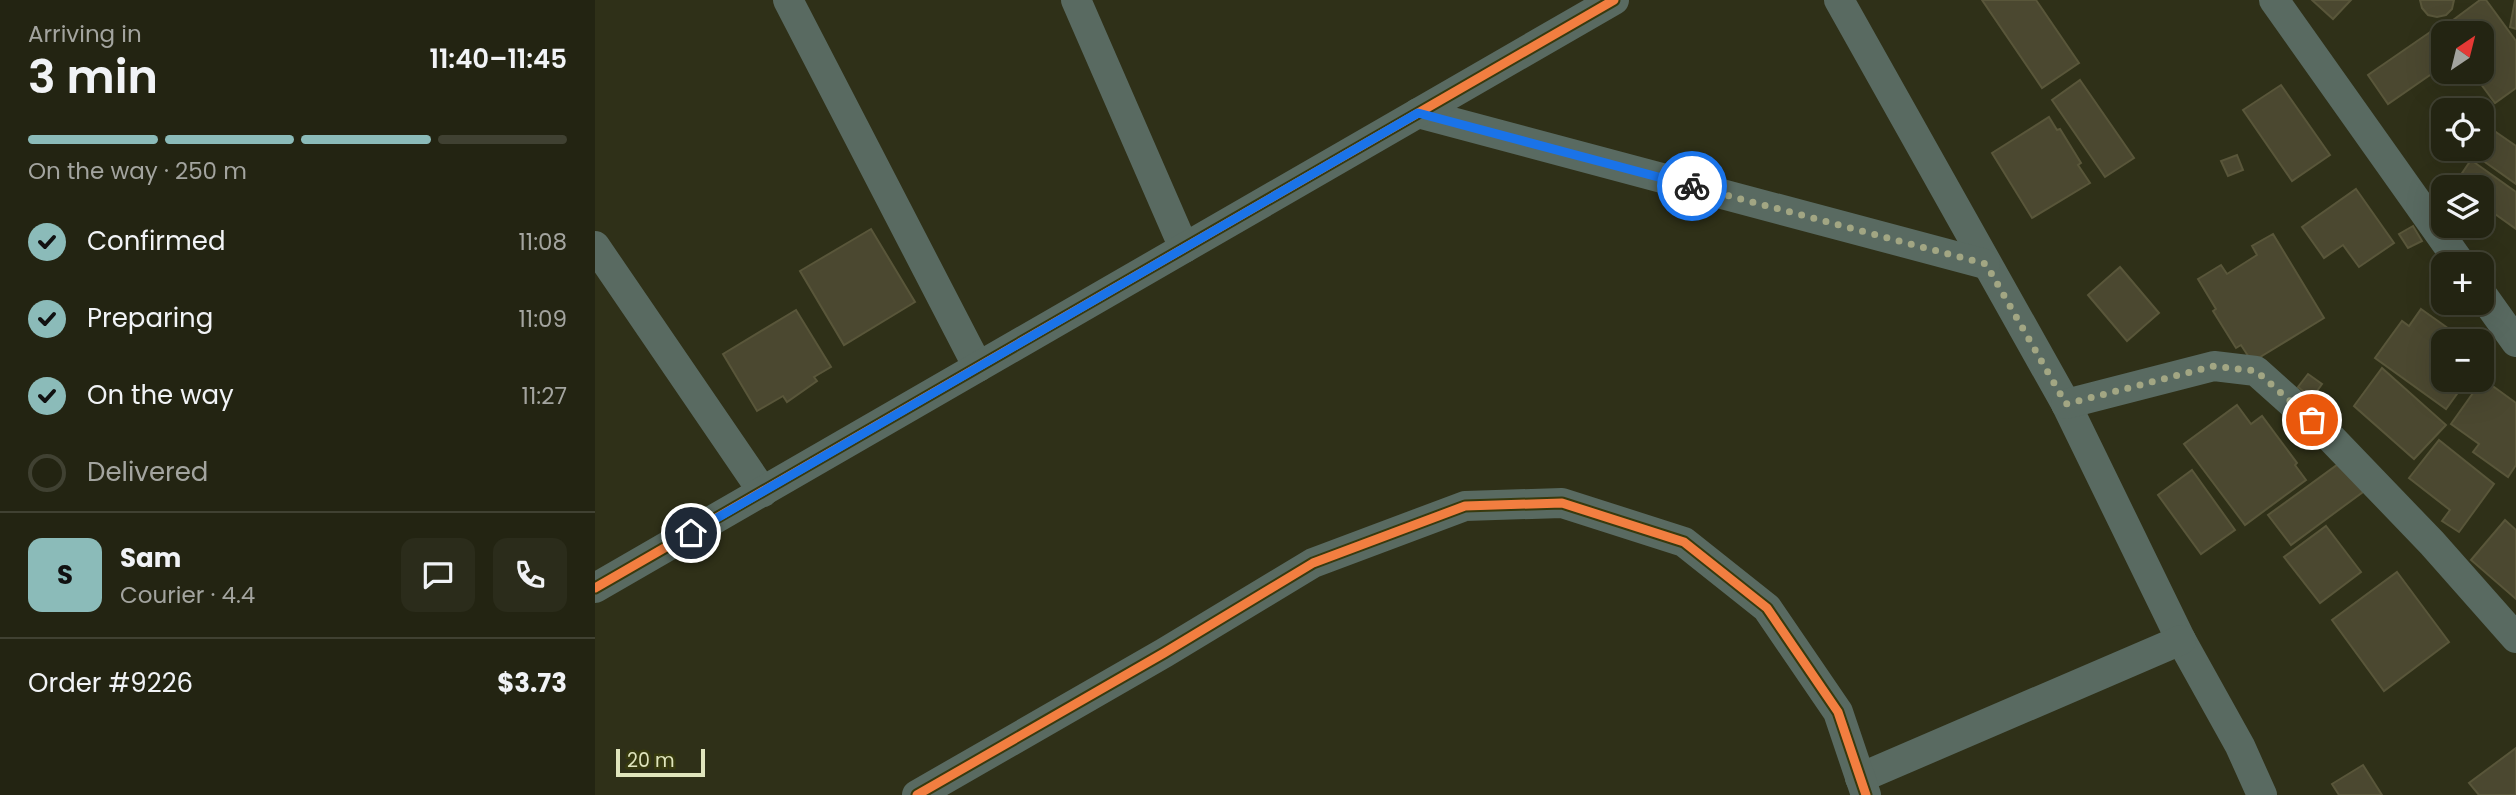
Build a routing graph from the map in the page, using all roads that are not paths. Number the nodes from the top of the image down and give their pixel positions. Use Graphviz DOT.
graph roads {
  1 [pos="788,0"];
  2 [pos="1076,0"];
  3 [pos="1614,0"];
  4 [pos="1839,0"];
  5 [pos="2274,0"];
  6 [pos="1418,113"];
  7 [pos="595,246"];
  8 [pos="1184,248"];
  9 [pos="2452,252"];
  10 [pos="1986,264"];
  11 [pos="2494,311"];
  12 [pos="2516,342"];
  13 [pos="978,367"];
  14 [pos="2066,404"];
  15 [pos="762,492"];
  16 [pos="595,589"];
  17 [pos="2516,638"];
  18 [pos="2181,640"];
  19 [pos="1863,786"];
  20 [pos="929,792"];
  21 [pos="2262,795"];
  1 -- 13 [label="street"];
  2 -- 8 [label="street"];
  3 -- 6 [label="street"];
  4 -- 10 [label="street"];
  5 -- 9 [label="street"];
  6 -- 8 [label="street"];
  6 -- 10 [label="street"];
  7 -- 15 [label="street"];
  8 -- 13 [label="street"];
  10 -- 14 [label="street"];
  11 -- 12 [label="street"];
  13 -- 15 [label="street"];
  14 -- 17 [label="street"];
  14 -- 18 [label="street"];
  15 -- 16 [label="street"];
  18 -- 19 [label="street"];
  18 -- 21 [label="street"];
  19 -- 20 [label="street"];
}
